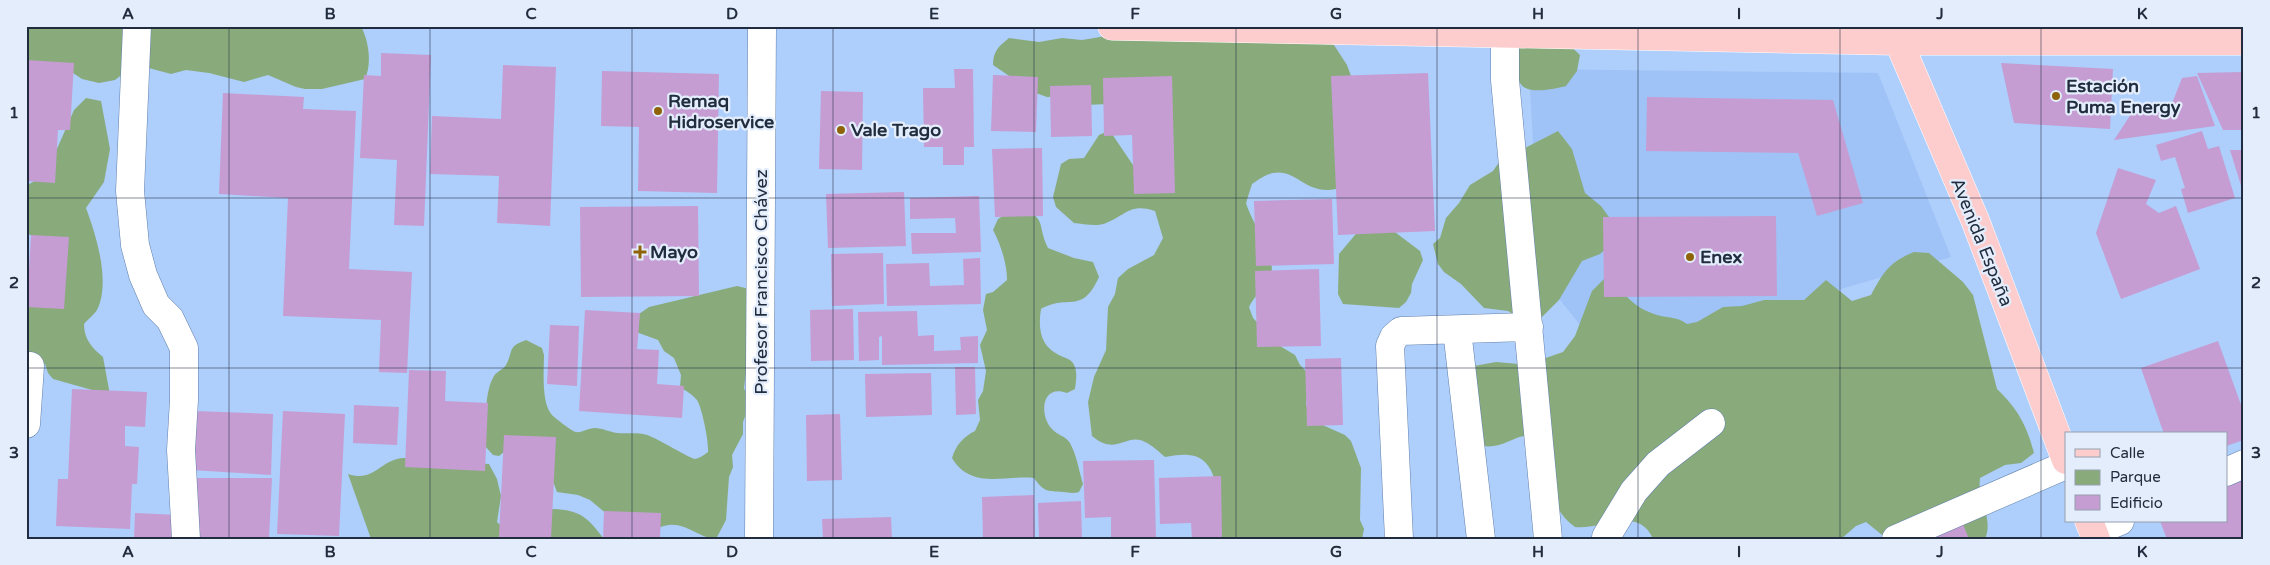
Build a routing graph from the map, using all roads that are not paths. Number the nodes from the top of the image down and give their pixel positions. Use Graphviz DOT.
graph roads {
  1 [pos="137,26"];
  2 [pos="762,26"];
  3 [pos="1112,26"];
  4 [pos="1895,33"];
  5 [pos="1505,34"];
  6 [pos="2244,40"];
  7 [pos="1528,327"];
  8 [pos="1457,330"];
  9 [pos="30,366"];
  10 [pos="1711,423"];
  11 [pos="26,424"];
  12 [pos="2065,457"];
  13 [pos="2244,464"];
  14 [pos="2065,465"];
  15 [pos="2228,471"];
  16 [pos="2117,522"];
  17 [pos="2093,531"];
  18 [pos="1604,538"];
  19 [pos="186,539"];
  20 [pos="759,539"];
  21 [pos="1399,539"];
  22 [pos="1481,539"];
  23 [pos="1548,539"];
  24 [pos="1896,539"];
  1 -- 19 [label="street"];
  2 -- 20 [label="street, Profesor Francisco Chávez"];
  3 -- 5 [label="main road"];
  4 -- 5 [label="main road"];
  4 -- 6 [label="main road"];
  4 -- 12 [label="main road, Avenida España"];
  5 -- 7 [label="street"];
  7 -- 8 [label="street"];
  7 -- 23 [label="street"];
  8 -- 21 [label="street"];
  8 -- 22 [label="street"];
  9 -- 11 [label="street"];
  10 -- 18 [label="street"];
  13 -- 15 [label="street"];
  14 -- 24 [label="street"];
  16 -- 17 [label="street"];
}
